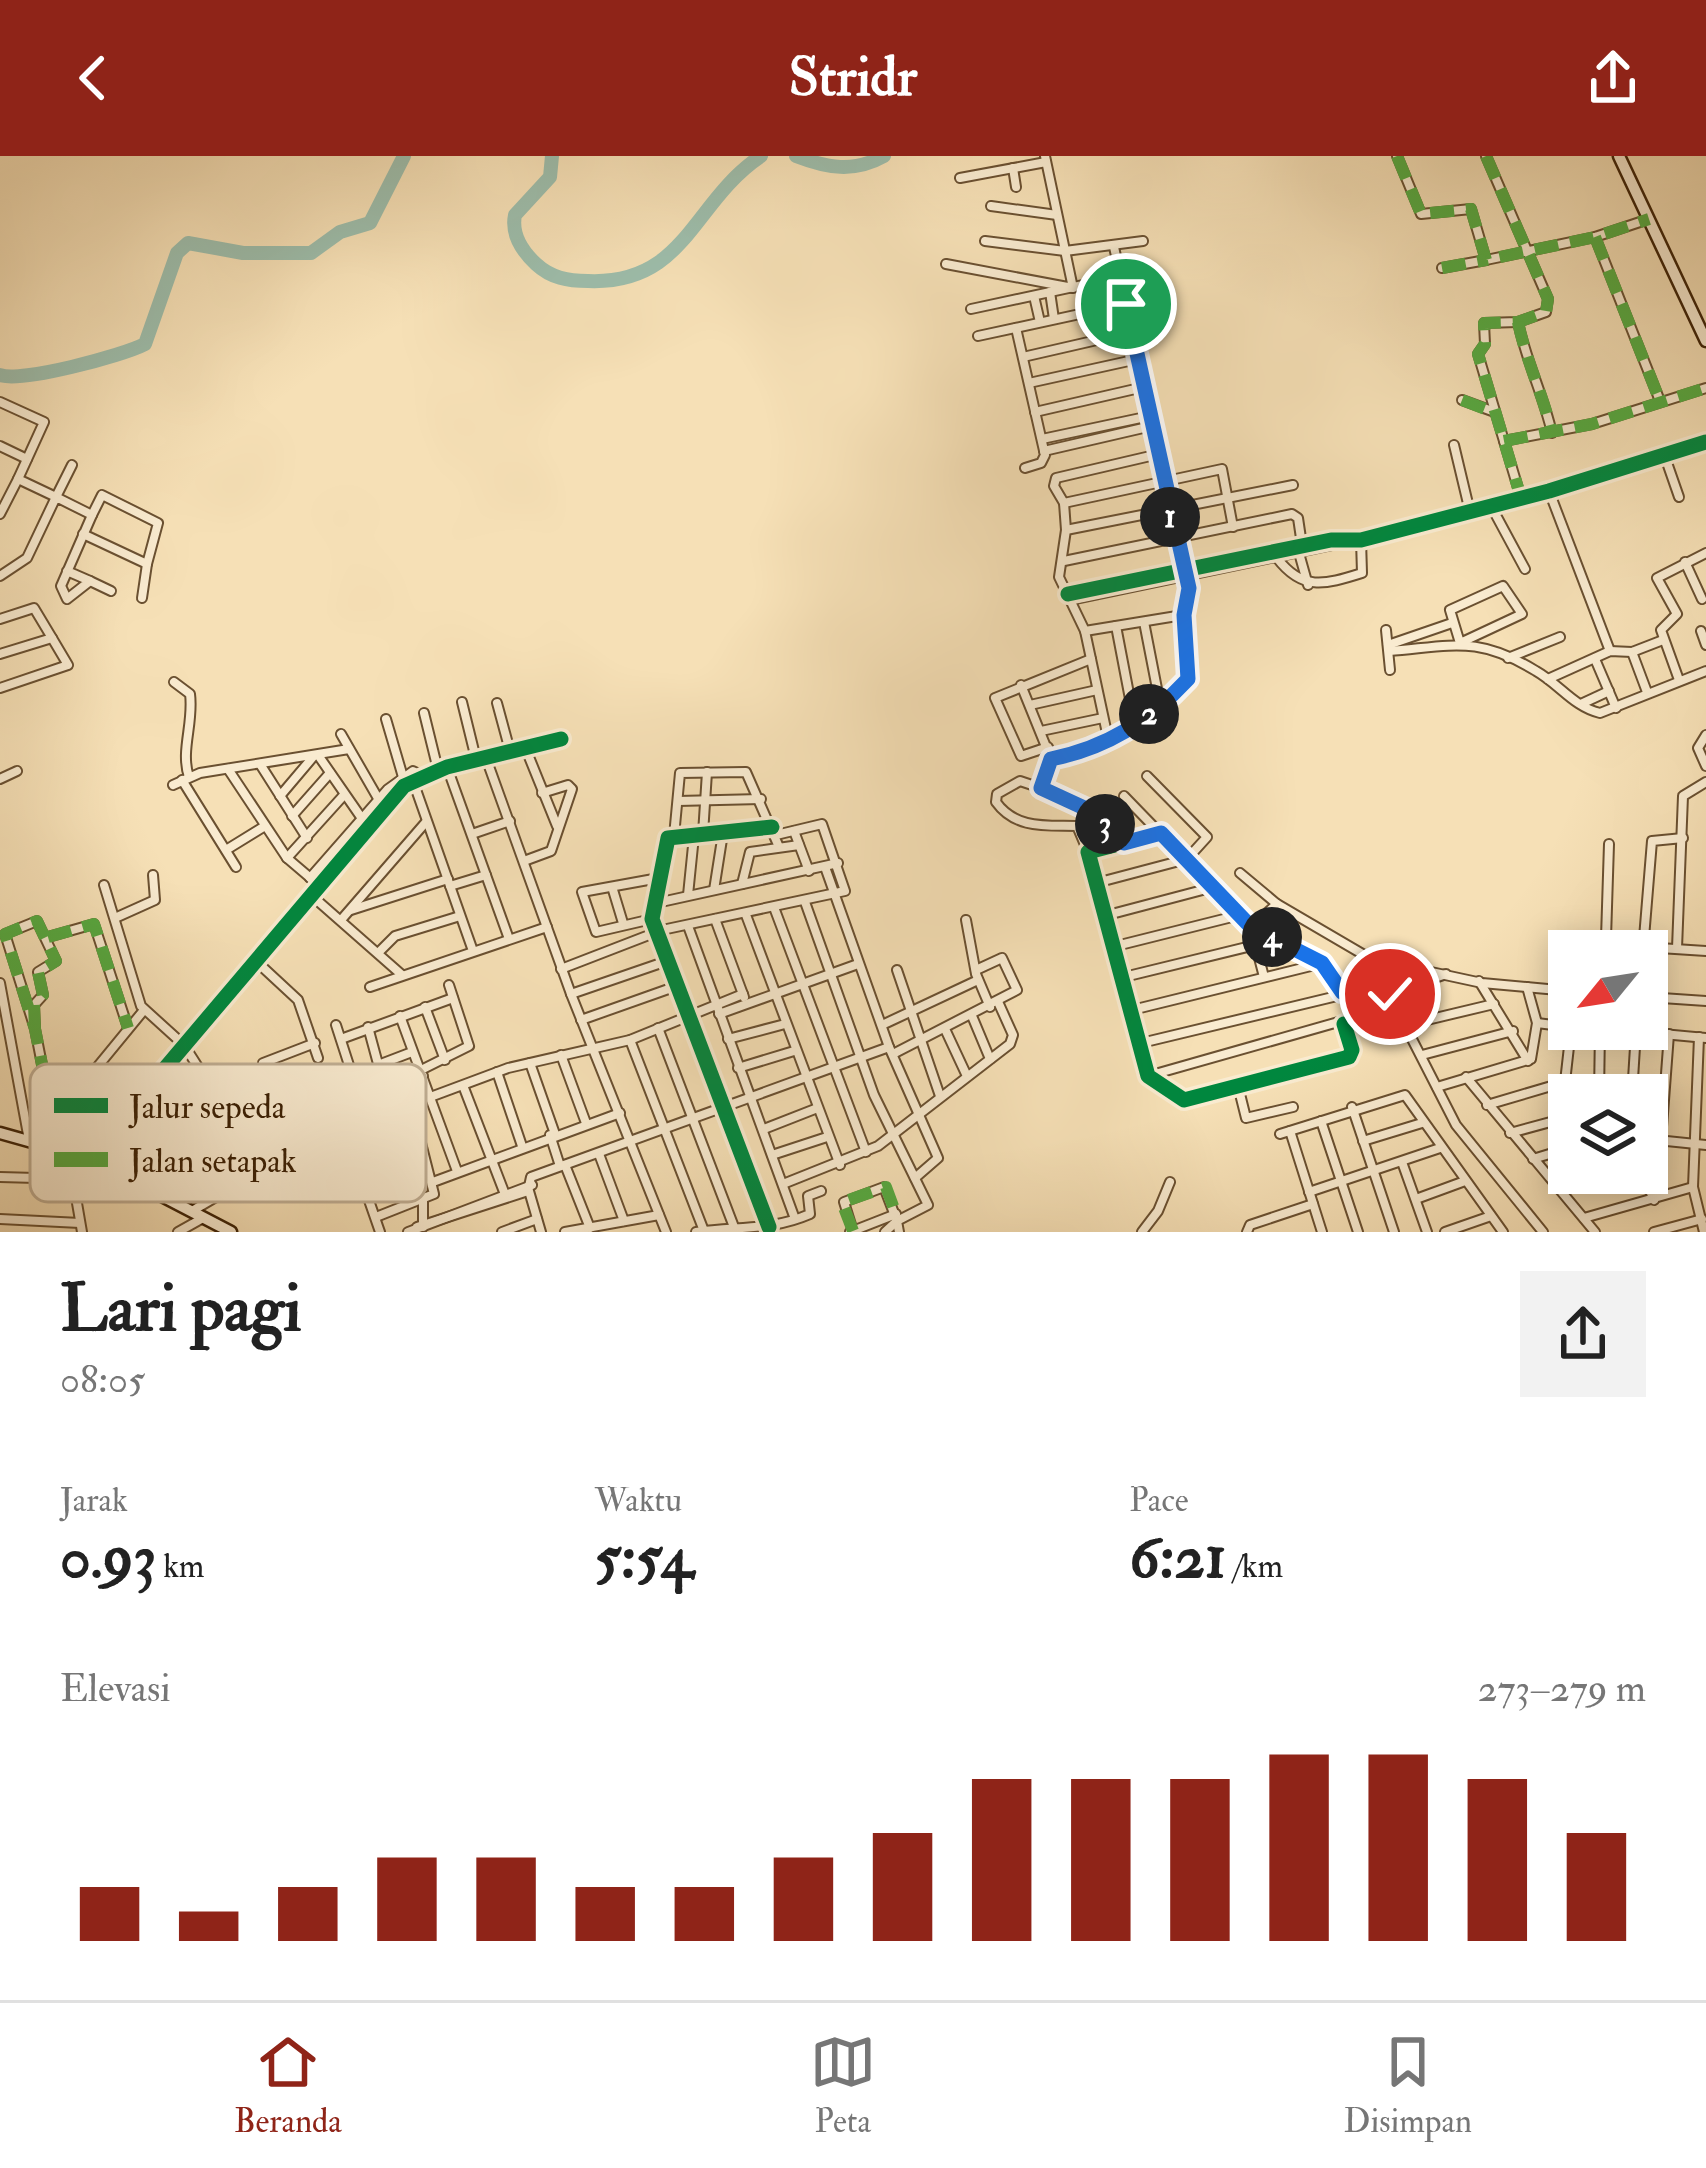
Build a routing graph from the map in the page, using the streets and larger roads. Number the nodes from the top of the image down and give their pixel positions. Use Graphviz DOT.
graph roads {
  1 [pos="1397,156"];
  2 [pos="1486,156"];
  3 [pos="1619,156"];
  4 [pos="1046,159"];
  5 [pos="1013,168"];
  6 [pos="960,178"];
  7 [pos="1016,188"];
  8 [pos="991,206"];
  9 [pos="1057,214"];
  10 [pos="1649,219"];
  11 [pos="1595,237"];
  12 [pos="1143,241"];
  13 [pos="985,242"];
  14 [pos="1114,247"];
  15 [pos="1065,251"];
  16 [pos="1529,251"];
  17 [pos="1486,260"];
  18 [pos="946,264"];
  19 [pos="1442,268"];
  20 [pos="1120,278"];
  21 [pos="1039,281"];
  22 [pos="1073,288"];
  23 [pos="1041,294"];
  24 [pos="1126,304"];
  25 [pos="971,309"];
  26 [pos="1054,319"];
  27 [pos="1040,322"];
  28 [pos="1518,322"];
  29 [pos="1016,328"];
  30 [pos="1132,332"];
  31 [pos="978,336"];
  32 [pos="1706,341"];
  33 [pos="1023,357"];
  34 [pos="1138,359"];
  35 [pos="1028,383"];
  36 [pos="1144,387"];
  37 [pos="1706,388"];
  38 [pos="1462,400"];
  39 [pos="1660,401"];
  40 [pos="0,402"];
  41 [pos="1035,412"];
  42 [pos="1493,412"];
  43 [pos="1151,421"];
  44 [pos="1552,433"];
  45 [pos="1042,440"];
  46 [pos="1504,441"];
  47 [pos="1706,442"];
  48 [pos="1454,445"];
  49 [pos="0,446"];
  50 [pos="1044,451"];
  51 [pos="1159,454"];
  52 [pos="1664,454"];
  53 [pos="27,459"];
  54 [pos="72,465"];
  55 [pos="1025,468"];
  56 [pos="18,479"];
  57 [pos="1162,481"];
  58 [pos="1293,485"];
  59 [pos="1549,491"];
  60 [pos="5,494"];
  61 [pos="56,497"];
  62 [pos="1228,497"];
  63 [pos="1679,497"];
  64 [pos="1521,498"];
  65 [pos="1064,503"];
  66 [pos="1491,506"];
  67 [pos="1168,510"];
  68 [pos="1470,512"];
  69 [pos="0,514"];
  70 [pos="92,514"];
  71 [pos="1233,526"];
  72 [pos="1066,530"];
  73 [pos="83,534"];
  74 [pos="1175,539"];
  75 [pos="1361,540"];
  76 [pos="1300,549"];
  77 [pos="1706,553"];
  78 [pos="1276,558"];
  79 [pos="1064,561"];
  80 [pos="1685,562"];
  81 [pos="147,564"];
  82 [pos="1525,569"];
  83 [pos="68,571"];
  84 [pos="1185,574"];
  85 [pos="0,576"];
  86 [pos="90,581"];
  87 [pos="1307,585"];
  88 [pos="112,591"];
  89 [pos="1070,597"];
  90 [pos="142,598"];
  91 [pos="1702,599"];
  92 [pos="1184,615"];
  93 [pos="0,619"];
  94 [pos="1144,622"];
  95 [pos="1452,623"];
  96 [pos="1116,626"];
  97 [pos="1386,630"];
  98 [pos="1085,631"];
  99 [pos="1701,631"];
  100 [pos="1560,637"];
  101 [pos="52,638"];
  102 [pos="1663,640"];
  103 [pos="1460,644"];
  104 [pos="1706,645"];
  105 [pos="1389,648"];
  106 [pos="1610,651"];
  107 [pos="1632,652"];
  108 [pos="0,654"];
  109 [pos="1090,658"];
  110 [pos="1508,658"];
  111 [pos="1595,658"];
  112 [pos="1390,670"];
  113 [pos="1706,670"];
  114 [pos="1548,679"];
  115 [pos="1679,680"];
  116 [pos="174,682"];
  117 [pos="1021,685"];
  118 [pos="0,688"];
  119 [pos="1097,690"];
  120 [pos="1609,691"];
  121 [pos="1647,692"];
  122 [pos="462,702"];
  123 [pos="497,703"];
  124 [pos="1580,704"];
  125 [pos="1030,705"];
  126 [pos="1161,706"];
  127 [pos="1616,708"];
  128 [pos="424,713"];
  129 [pos="1103,718"];
  130 [pos="386,719"];
  131 [pos="1135,725"];
  132 [pos="1041,731"];
  133 [pos="341,734"];
  134 [pos="1706,735"];
  135 [pos="1108,738"];
  136 [pos="561,739"];
  137 [pos="525,746"];
  138 [pos="1048,747"];
  139 [pos="349,749"];
  140 [pos="510,751"];
  141 [pos="316,756"];
  142 [pos="481,759"];
  143 [pos="1050,761"];
  144 [pos="260,764"];
  145 [pos="1706,766"];
  146 [pos="443,768"];
  147 [pos="228,769"];
  148 [pos="17,771"];
  149 [pos="707,772"];
  150 [pos="330,773"];
  151 [pos="1148,776"];
  152 [pos="412,778"];
  153 [pos="0,779"];
  154 [pos="181,780"];
  155 [pos="1706,782"];
  156 [pos="1042,785"];
  157 [pos="542,793"];
  158 [pos="344,795"];
  159 [pos="279,796"];
  160 [pos="1124,796"];
  161 [pos="761,799"];
  162 [pos="678,801"];
  163 [pos="706,802"];
  164 [pos="382,804"];
  165 [pos="292,816"];
  166 [pos="362,820"];
  167 [pos="510,821"];
  168 [pos="426,822"];
  169 [pos="266,826"];
  170 [pos="558,828"];
  171 [pos="774,831"];
  172 [pos="794,831"];
  173 [pos="723,832"];
  174 [pos="1161,833"];
  175 [pos="472,834"];
  176 [pos="699,835"];
  177 [pos="674,836"];
  178 [pos="307,838"];
  179 [pos="1683,838"];
  180 [pos="1124,843"];
  181 [pos="799,844"];
  182 [pos="1609,844"];
  183 [pos="779,847"];
  184 [pos="226,850"];
  185 [pos="1088,852"];
  186 [pos="287,858"];
  187 [pos="1187,859"];
  188 [pos="524,861"];
  189 [pos="838,863"];
  190 [pos="826,866"];
  191 [pos="236,867"];
  192 [pos="809,871"];
  193 [pos="1240,873"];
  194 [pos="153,875"];
  195 [pos="486,875"];
  196 [pos="310,878"];
  197 [pos="661,878"];
  198 [pos="449,882"];
  199 [pos="1096,883"];
  200 [pos="742,884"];
  201 [pos="104,885"];
  202 [pos="319,885"];
  203 [pos="1215,887"];
  204 [pos="613,890"];
  205 [pos="714,890"];
  206 [pos="311,895"];
  207 [pos="834,895"];
  208 [pos="688,896"];
  209 [pos="805,902"];
  210 [pos="652,904"];
  211 [pos="1277,904"];
  212 [pos="350,910"];
  213 [pos="776,910"];
  214 [pos="746,915"];
  215 [pos="1240,915"];
  216 [pos="460,916"];
  217 [pos="1104,916"];
  218 [pos="115,918"];
  219 [pos="715,919"];
  220 [pos="341,920"];
  221 [pos="652,920"];
  222 [pos="966,920"];
  223 [pos="623,924"];
  224 [pos="688,926"];
  225 [pos="1251,927"];
  226 [pos="547,928"];
  227 [pos="1604,930"];
  228 [pos="1645,930"];
  229 [pos="658,933"];
  230 [pos="48,937"];
  231 [pos="509,939"];
  232 [pos="1277,940"];
  233 [pos="1256,946"];
  234 [pos="1112,947"];
  235 [pos="1668,948"];
  236 [pos="1677,948"];
  237 [pos="473,951"];
  238 [pos="1706,951"];
  239 [pos="379,952"];
  240 [pos="1371,959"];
  241 [pos="667,961"];
  242 [pos="257,962"];
  243 [pos="1322,963"];
  244 [pos="859,964"];
  245 [pos="561,969"];
  246 [pos="897,970"];
  247 [pos="1448,973"];
  248 [pos="402,975"];
  249 [pos="977,975"];
  250 [pos="830,976"];
  251 [pos="1264,977"];
  252 [pos="1120,978"];
  253 [pos="1478,980"];
  254 [pos="0,983"];
  255 [pos="802,983"];
  256 [pos="1383,985"];
  257 [pos="449,986"];
  258 [pos="677,986"];
  259 [pos="370,987"];
  260 [pos="1527,987"];
  261 [pos="1548,989"];
  262 [pos="774,992"];
  263 [pos="1342,992"];
  264 [pos="571,994"];
  265 [pos="1390,994"];
  266 [pos="453,998"];
  267 [pos="1668,998"];
  268 [pos="744,999"];
  269 [pos="1706,1001"];
  270 [pos="1494,1004"];
  271 [pos="995,1006"];
  272 [pos="425,1007"];
  273 [pos="144,1010"];
  274 [pos="718,1010"];
  275 [pos="910,1010"];
  276 [pos="1128,1011"];
  277 [pos="400,1016"];
  278 [pos="688,1016"];
  279 [pos="972,1016"];
  280 [pos="581,1020"];
  281 [pos="1537,1023"];
  282 [pos="784,1024"];
  283 [pos="1344,1024"];
  284 [pos="336,1025"];
  285 [pos="881,1025"];
  286 [pos="1406,1025"];
  287 [pos="1548,1025"];
  288 [pos="128,1028"];
  289 [pos="368,1028"];
  290 [pos="658,1028"];
  291 [pos="35,1029"];
  292 [pos="946,1029"];
  293 [pos="1513,1031"];
  294 [pos="1670,1034"];
  295 [pos="1703,1037"];
  296 [pos="340,1039"];
  297 [pos="728,1039"];
  298 [pos="630,1040"];
  299 [pos="920,1041"];
  300 [pos="315,1043"];
  301 [pos="1136,1044"];
  302 [pos="184,1045"];
  303 [pos="594,1049"];
  304 [pos="891,1050"];
  305 [pos="1568,1050"];
  306 [pos="794,1051"];
  307 [pos="412,1052"];
  308 [pos="561,1055"];
  309 [pos="1422,1055"];
  310 [pos="318,1058"];
  311 [pos="860,1058"];
  312 [pos="990,1059"];
  313 [pos="445,1060"];
  314 [pos="1528,1061"];
  315 [pos="530,1063"];
  316 [pos="43,1064"];
  317 [pos="99,1064"];
  318 [pos="167,1064"];
  319 [pos="193,1064"];
  320 [pos="263,1064"];
  321 [pos="348,1064"];
  322 [pos="378,1064"];
  323 [pos="381,1064"];
  324 [pos="418,1064"];
  325 [pos="738,1068"];
  326 [pos="831,1069"];
  327 [pos="426,1071"];
  328 [pos="497,1072"];
  329 [pos="966,1074"];
  330 [pos="1667,1074"];
  331 [pos="1148,1076"];
  332 [pos="1466,1077"];
  333 [pos="426,1081"];
  334 [pos="804,1081"];
  335 [pos="1238,1086"];
  336 [pos="1436,1087"];
  337 [pos="464,1088"];
  338 [pos="433,1096"];
  339 [pos="940,1096"];
  340 [pos="751,1098"];
  341 [pos="1487,1105"];
  342 [pos="1293,1107"];
  343 [pos="1352,1107"];
  344 [pos="723,1109"];
  345 [pos="815,1109"];
  346 [pos="620,1113"];
  347 [pos="916,1114"];
  348 [pos="694,1119"];
  349 [pos="1322,1121"];
  350 [pos="1548,1122"];
  351 [pos="586,1123"];
  352 [pos="1422,1123"];
  353 [pos="764,1129"];
  354 [pos="667,1130"];
  355 [pos="1510,1132"];
  356 [pos="0,1133"];
  357 [pos="552,1134"];
  358 [pos="892,1134"];
  359 [pos="827,1137"];
  360 [pos="29,1139"];
  361 [pos="1668,1141"];
  362 [pos="1363,1142"];
  363 [pos="1706,1144"];
  364 [pos="630,1145"];
  365 [pos="1693,1145"];
  366 [pos="522,1146"];
  367 [pos="1440,1148"];
  368 [pos="866,1152"];
  369 [pos="599,1154"];
  370 [pos="1548,1154"];
  371 [pos="772,1155"];
  372 [pos="491,1159"];
  373 [pos="1533,1159"];
  374 [pos="1402,1162"];
  375 [pos="840,1165"];
  376 [pos="562,1166"];
  377 [pos="458,1171"];
  378 [pos="426,1172"];
  379 [pos="1372,1173"];
  380 [pos="1548,1176"];
  381 [pos="0,1177"];
  382 [pos="30,1178"];
  383 [pos="915,1178"];
  384 [pos="1465,1181"];
  385 [pos="433,1182"];
  386 [pos="1170,1182"];
  387 [pos="1342,1182"];
  388 [pos="783,1184"];
  389 [pos="529,1187"];
  390 [pos="1693,1187"];
  391 [pos="821,1191"];
  392 [pos="1309,1192"];
  393 [pos="1564,1194"];
  394 [pos="1651,1194"];
  395 [pos="506,1196"];
  396 [pos="426,1198"];
  397 [pos="1415,1198"];
  398 [pos="1654,1200"];
  399 [pos="174,1202"];
  400 [pos="214,1202"];
  401 [pos="371,1202"];
  402 [pos="415,1202"];
  403 [pos="1313,1204"];
  404 [pos="464,1210"];
  405 [pos="198,1214"];
  406 [pos="659,1215"];
  407 [pos="1277,1216"];
  408 [pos="1491,1216"];
  409 [pos="376,1217"];
  410 [pos="1584,1218"];
  411 [pos="0,1219"];
  412 [pos="537,1219"];
  413 [pos="1702,1219"];
  414 [pos="795,1220"];
  415 [pos="624,1221"];
  416 [pos="444,1222"];
  417 [pos="897,1222"];
  418 [pos="81,1227"];
  419 [pos="734,1227"];
  420 [pos="769,1227"];
  421 [pos="418,1228"];
  422 [pos="590,1228"];
  423 [pos="866,1229"];
  424 [pos="226,1231"];
  425 [pos="700,1231"];
  426 [pos="851,1231"];
  427 [pos="178,1232"];
  428 [pos="380,1232"];
  429 [pos="448,1232"];
  430 [pos="502,1232"];
  431 [pos="541,1232"];
  432 [pos="565,1232"];
  433 [pos="665,1232"];
  434 [pos="756,1232"];
  435 [pos="885,1232"];
  436 [pos="1142,1232"];
  437 [pos="1247,1232"];
  438 [pos="1282,1232"];
  439 [pos="1322,1232"];
  440 [pos="1358,1232"];
  441 [pos="1394,1232"];
  442 [pos="1427,1232"];
  443 [pos="1444,1232"];
  444 [pos="1503,1232"];
  445 [pos="1543,1232"];
  446 [pos="1595,1232"];
  447 [pos="1654,1232"];
  448 [pos="1704,1232"];
  1 -- 17 [label="street"];
  2 -- 16 [label="street"];
  3 -- 10 [label="street"];
  4 -- 5 [label="street"];
  4 -- 9 [label="street"];
  5 -- 6 [label="street"];
  5 -- 7 [label="street"];
  8 -- 9 [label="street"];
  9 -- 15 [label="street"];
  10 -- 11 [label="street"];
  10 -- 32 [label="street"];
  11 -- 16 [label="street"];
  11 -- 39 [label="street"];
  12 -- 14 [label="street"];
  13 -- 15 [label="street"];
  14 -- 15 [label="street"];
  14 -- 20 [label="street"];
  15 -- 22 [label="street"];
  16 -- 17 [label="street"];
  16 -- 28 [label="street"];
  17 -- 19 [label="street"];
  18 -- 21 [label="street"];
  20 -- 22 [label="street"];
  20 -- 24 [label="street"];
  21 -- 22 [label="street"];
  21 -- 23 [label="street"];
  22 -- 23 [label="street"];
  23 -- 25 [label="street"];
  23 -- 26 [label="street"];
  23 -- 27 [label="street"];
  24 -- 26 [label="street"];
  24 -- 30 [label="street"];
  26 -- 27 [label="street"];
  27 -- 29 [label="street"];
  28 -- 42 [label="street"];
  28 -- 44 [label="street"];
  29 -- 31 [label="street"];
  29 -- 33 [label="street"];
  30 -- 33 [label="street"];
  30 -- 34 [label="street"];
  33 -- 35 [label="street"];
  34 -- 35 [label="street"];
  34 -- 36 [label="street"];
  35 -- 41 [label="street"];
  36 -- 41 [label="street"];
  36 -- 43 [label="street"];
  37 -- 39 [label="street"];
  38 -- 42 [label="street"];
  39 -- 44 [label="street"];
  40 -- 53 [label="street"];
  41 -- 45 [label="street"];
  42 -- 46 [label="street"];
  43 -- 45 [label="street"];
  43 -- 50 [label="street"];
  43 -- 51 [label="street"];
  44 -- 46 [label="street"];
  45 -- 50 [label="street"];
  46 -- 64 [label="street"];
  47 -- 52 [label="street"];
  48 -- 68 [label="street"];
  49 -- 53 [label="street"];
  50 -- 55 [label="street"];
  51 -- 57 [label="street"];
  51 -- 65 [label="street"];
  52 -- 59 [label="street"];
  52 -- 63 [label="street"];
  53 -- 56 [label="street"];
  54 -- 61 [label="street"];
  56 -- 60 [label="street"];
  56 -- 61 [label="street"];
  57 -- 62 [label="street"];
  57 -- 65 [label="street"];
  57 -- 67 [label="street"];
  58 -- 62 [label="street"];
  59 -- 64 [label="street"];
  59 -- 106 [label="street"];
  60 -- 69 [label="street"];
  61 -- 70 [label="street"];
  61 -- 85 [label="street"];
  62 -- 67 [label="street"];
  62 -- 71 [label="street"];
  64 -- 66 [label="street"];
  65 -- 72 [label="street"];
  66 -- 68 [label="street"];
  66 -- 82 [label="street"];
  67 -- 72 [label="street"];
  67 -- 74 [label="street"];
  68 -- 75 [label="street"];
  70 -- 73 [label="street"];
  70 -- 81 [label="street"];
  71 -- 74 [label="street"];
  71 -- 76 [label="street"];
  72 -- 79 [label="street"];
  73 -- 81 [label="street"];
  73 -- 83 [label="street"];
  74 -- 79 [label="street"];
  74 -- 84 [label="street"];
  75 -- 76 [label="street"];
  75 -- 87 [label="street"];
  76 -- 78 [label="street"];
  76 -- 84 [label="street"];
  76 -- 87 [label="street"];
  77 -- 80 [label="street"];
  78 -- 84 [label="street"];
  78 -- 87 [label="street"];
  79 -- 89 [label="street"];
  80 -- 91 [label="street"];
  80 -- 102 [label="street"];
  81 -- 90 [label="street"];
  83 -- 86 [label="street"];
  83 -- 86 [label="street"];
  84 -- 89 [label="street"];
  84 -- 92 [label="street"];
  86 -- 88 [label="street"];
  89 -- 98 [label="street"];
  92 -- 94 [label="street"];
  92 -- 126 [label="street"];
  93 -- 101 [label="street"];
  94 -- 96 [label="street"];
  94 -- 126 [label="street"];
  95 -- 103 [label="street"];
  95 -- 103 [label="street"];
  95 -- 105 [label="street"];
  96 -- 98 [label="street"];
  96 -- 131 [label="street"];
  97 -- 105 [label="street"];
  98 -- 109 [label="street"];
  99 -- 104 [label="street"];
  100 -- 110 [label="street"];
  101 -- 108 [label="street"];
  101 -- 118 [label="street"];
  102 -- 107 [label="street"];
  102 -- 115 [label="street"];
  103 -- 105 [label="street"];
  103 -- 110 [label="street"];
  105 -- 112 [label="street"];
  106 -- 107 [label="street"];
  106 -- 111 [label="street"];
  107 -- 121 [label="street"];
  109 -- 117 [label="street"];
  109 -- 119 [label="street"];
  110 -- 114 [label="street"];
  111 -- 114 [label="street"];
  111 -- 120 [label="street"];
  113 -- 115 [label="street"];
  114 -- 124 [label="street"];
  115 -- 121 [label="street"];
  116 -- 154 [label="street"];
  117 -- 125 [label="street"];
  117 -- 138 [label="street"];
  119 -- 125 [label="street"];
  119 -- 129 [label="street"];
  120 -- 124 [label="street"];
  120 -- 127 [label="street"];
  121 -- 127 [label="street"];
  122 -- 142 [label="street"];
  123 -- 140 [label="street"];
  124 -- 127 [label="street"];
  125 -- 132 [label="street"];
  126 -- 131 [label="street"];
  128 -- 146 [label="street"];
  129 -- 132 [label="street"];
  129 -- 135 [label="street"];
  130 -- 152 [label="street"];
  131 -- 135 [label="street"];
  132 -- 138 [label="street"];
  133 -- 139 [label="street"];
  134 -- 145 [label="street"];
  135 -- 143 [label="street"];
  136 -- 137 [label="street"];
  137 -- 140 [label="street"];
  137 -- 157 [label="street"];
  138 -- 143 [label="street"];
  139 -- 141 [label="street"];
  139 -- 164 [label="street"];
  140 -- 142 [label="street"];
  141 -- 144 [label="street"];
  141 -- 150 [label="street"];
  141 -- 159 [label="street"];
  142 -- 146 [label="street"];
  142 -- 167 [label="street"];
  143 -- 156 [label="street"];
  144 -- 147 [label="street"];
  144 -- 159 [label="street"];
  146 -- 152 [label="street"];
  146 -- 175 [label="street"];
  147 -- 154 [label="street"];
  147 -- 169 [label="street"];
  148 -- 153 [label="street"];
  149 -- 161 [label="street"];
  149 -- 162 [label="street"];
  149 -- 163 [label="street"];
  150 -- 158 [label="street"];
  150 -- 165 [label="street"];
  151 -- 187 [label="street"];
  152 -- 164 [label="street"];
  152 -- 168 [label="street"];
  154 -- 184 [label="street"];
  155 -- 179 [label="street"];
  156 -- 180 [label="street"];
  156 -- 185 [label="street"];
  157 -- 170 [label="street"];
  157 -- 170 [label="street"];
  158 -- 166 [label="street"];
  158 -- 178 [label="street"];
  159 -- 165 [label="street"];
  160 -- 174 [label="street"];
  161 -- 163 [label="street"];
  161 -- 171 [label="street"];
  162 -- 163 [label="street"];
  162 -- 177 [label="street"];
  163 -- 176 [label="street"];
  164 -- 166 [label="street"];
  164 -- 202 [label="street"];
  165 -- 178 [label="street"];
  166 -- 196 [label="street"];
  167 -- 175 [label="street"];
  167 -- 188 [label="street"];
  168 -- 198 [label="street"];
  168 -- 212 [label="street"];
  169 -- 184 [label="street"];
  169 -- 186 [label="street"];
  170 -- 188 [label="street"];
  171 -- 172 [label="street"];
  171 -- 173 [label="street"];
  171 -- 183 [label="street"];
  172 -- 181 [label="street"];
  172 -- 189 [label="street"];
  173 -- 176 [label="street"];
  173 -- 205 [label="street"];
  174 -- 180 [label="street"];
  174 -- 187 [label="street"];
  175 -- 195 [label="street"];
  176 -- 177 [label="street"];
  176 -- 208 [label="street"];
  177 -- 197 [label="street"];
  178 -- 186 [label="street"];
  179 -- 228 [label="street"];
  179 -- 236 [label="street"];
  180 -- 185 [label="street"];
  181 -- 183 [label="street"];
  181 -- 192 [label="street"];
  182 -- 227 [label="street"];
  183 -- 200 [label="street"];
  184 -- 191 [label="street"];
  185 -- 199 [label="street"];
  186 -- 196 [label="street"];
  187 -- 199 [label="street"];
  187 -- 203 [label="street"];
  188 -- 226 [label="street"];
  189 -- 190 [label="street"];
  189 -- 207 [label="street"];
  190 -- 192 [label="street"];
  190 -- 207 [label="street"];
  192 -- 200 [label="street"];
  193 -- 211 [label="street"];
  194 -- 218 [label="street"];
  195 -- 198 [label="street"];
  195 -- 231 [label="street"];
  196 -- 202 [label="street"];
  197 -- 204 [label="street"];
  197 -- 210 [label="street"];
  198 -- 212 [label="street"];
  198 -- 216 [label="street"];
  199 -- 217 [label="street"];
  200 -- 205 [label="street"];
  201 -- 218 [label="street"];
  202 -- 206 [label="street"];
  203 -- 215 [label="street"];
  203 -- 217 [label="street"];
  204 -- 223 [label="street"];
  204 -- 223 [label="street"];
  205 -- 208 [label="street"];
  206 -- 220 [label="street"];
  206 -- 242 [label="street"];
  207 -- 209 [label="street"];
  207 -- 244 [label="street"];
  208 -- 210 [label="street"];
  209 -- 213 [label="street"];
  209 -- 250 [label="street"];
  210 -- 221 [label="street"];
  211 -- 225 [label="street"];
  211 -- 240 [label="street"];
  212 -- 220 [label="street"];
  213 -- 214 [label="street"];
  213 -- 255 [label="street"];
  214 -- 219 [label="street"];
  214 -- 262 [label="street"];
  215 -- 225 [label="street"];
  215 -- 234 [label="street"];
  216 -- 237 [label="street"];
  216 -- 239 [label="street"];
  217 -- 234 [label="street"];
  218 -- 273 [label="street"];
  219 -- 224 [label="street"];
  219 -- 268 [label="street"];
  220 -- 239 [label="street"];
  221 -- 223 [label="street"];
  221 -- 229 [label="street"];
  222 -- 249 [label="street"];
  224 -- 229 [label="street"];
  224 -- 274 [label="street"];
  225 -- 232 [label="street"];
  225 -- 233 [label="street"];
  226 -- 231 [label="street"];
  226 -- 245 [label="street"];
  229 -- 241 [label="street"];
  229 -- 245 [label="street"];
  230 -- 288 [label="street"];
  230 -- 291 [label="street"];
  230 -- 291 [label="street"];
  231 -- 237 [label="street"];
  232 -- 233 [label="street"];
  232 -- 243 [label="street"];
  233 -- 251 [label="street"];
  233 -- 252 [label="street"];
  234 -- 252 [label="street"];
  235 -- 236 [label="street"];
  236 -- 238 [label="street"];
  237 -- 248 [label="street"];
  239 -- 248 [label="street"];
  240 -- 247 [label="street"];
  240 -- 256 [label="street"];
  241 -- 258 [label="street"];
  241 -- 264 [label="street"];
  242 -- 300 [label="street"];
  242 -- 302 [label="street"];
  243 -- 251 [label="street"];
  243 -- 263 [label="street"];
  244 -- 250 [label="street"];
  244 -- 285 [label="street"];
  245 -- 264 [label="street"];
  246 -- 275 [label="street"];
  247 -- 253 [label="street"];
  247 -- 265 [label="street"];
  248 -- 259 [label="street"];
  249 -- 271 [label="street"];
  249 -- 271 [label="street"];
  249 -- 275 [label="street"];
  250 -- 255 [label="street"];
  250 -- 311 [label="street"];
  251 -- 276 [label="street"];
  252 -- 276 [label="street"];
  253 -- 260 [label="street"];
  253 -- 270 [label="street"];
  254 -- 360 [label="street"];
  255 -- 262 [label="street"];
  255 -- 326 [label="street"];
  256 -- 263 [label="street"];
  256 -- 265 [label="street"];
  257 -- 266 [label="street"];
  258 -- 278 [label="street"];
  258 -- 280 [label="street"];
  260 -- 261 [label="street"];
  260 -- 281 [label="street"];
  262 -- 268 [label="street"];
  262 -- 282 [label="street"];
  263 -- 283 [label="street"];
  263 -- 301 [label="street"];
  264 -- 280 [label="street"];
  265 -- 286 [label="street"];
  266 -- 272 [label="street"];
  266 -- 313 [label="street"];
  267 -- 269 [label="street"];
  268 -- 274 [label="street"];
  270 -- 286 [label="street"];
  270 -- 293 [label="street"];
  271 -- 279 [label="street"];
  271 -- 312 [label="street"];
  272 -- 277 [label="street"];
  272 -- 313 [label="street"];
  273 -- 288 [label="street"];
  273 -- 302 [label="street"];
  274 -- 278 [label="street"];
  274 -- 297 [label="street"];
  275 -- 285 [label="street"];
  275 -- 299 [label="street"];
  276 -- 301 [label="street"];
  277 -- 289 [label="street"];
  277 -- 307 [label="street"];
  278 -- 290 [label="street"];
  278 -- 344 [label="street"];
  279 -- 292 [label="street"];
  279 -- 312 [label="street"];
  280 -- 303 [label="street"];
  281 -- 287 [label="street"];
  281 -- 314 [label="street"];
  282 -- 297 [label="street"];
  282 -- 306 [label="street"];
  283 -- 331 [label="street"];
  283 -- 335 [label="street"];
  284 -- 296 [label="street"];
  285 -- 304 [label="street"];
  286 -- 309 [label="street"];
  288 -- 317 [label="street"];
  289 -- 296 [label="street"];
  289 -- 322 [label="street"];
  290 -- 298 [label="street"];
  290 -- 348 [label="street"];
  291 -- 316 [label="street"];
  292 -- 299 [label="street"];
  292 -- 329 [label="street"];
  293 -- 309 [label="street"];
  293 -- 314 [label="street"];
  294 -- 295 [label="street"];
  294 -- 330 [label="street"];
  295 -- 365 [label="street"];
  296 -- 321 [label="street"];
  297 -- 325 [label="street"];
  298 -- 303 [label="street"];
  298 -- 354 [label="street"];
  299 -- 304 [label="street"];
  299 -- 339 [label="street"];
  300 -- 310 [label="street"];
  300 -- 320 [label="street"];
  301 -- 331 [label="street"];
  302 -- 318 [label="street"];
  302 -- 319 [label="street"];
  303 -- 308 [label="street"];
  303 -- 346 [label="street"];
  304 -- 311 [label="street"];
  304 -- 347 [label="street"];
  305 -- 341 [label="street"];
  306 -- 325 [label="street"];
  306 -- 334 [label="street"];
  307 -- 323 [label="street"];
  307 -- 324 [label="street"];
  308 -- 315 [label="street"];
  308 -- 351 [label="street"];
  309 -- 336 [label="street"];
  311 -- 326 [label="street"];
  311 -- 358 [label="street"];
  312 -- 329 [label="street"];
  313 -- 327 [label="street"];
  314 -- 332 [label="street"];
  315 -- 328 [label="street"];
  315 -- 357 [label="street"];
  325 -- 340 [label="street"];
  326 -- 334 [label="street"];
  326 -- 368 [label="street"];
  328 -- 337 [label="street"];
  328 -- 366 [label="street"];
  329 -- 339 [label="street"];
  331 -- 335 [label="street"];
  332 -- 336 [label="street"];
  332 -- 341 [label="street"];
  333 -- 338 [label="street"];
  334 -- 340 [label="street"];
  334 -- 345 [label="street"];
  335 -- 342 [label="street"];
  336 -- 445 [label="street"];
  337 -- 338 [label="street"];
  337 -- 372 [label="street"];
  338 -- 377 [label="street"];
  339 -- 347 [label="street"];
  340 -- 344 [label="street"];
  340 -- 353 [label="street"];
  341 -- 355 [label="street"];
  343 -- 349 [label="street"];
  343 -- 352 [label="street"];
  343 -- 362 [label="street"];
  344 -- 348 [label="street"];
  344 -- 420 [label="street"];
  345 -- 353 [label="street"];
  345 -- 359 [label="street"];
  346 -- 351 [label="street"];
  346 -- 364 [label="street"];
  347 -- 358 [label="street"];
  347 -- 383 [label="street"];
  348 -- 354 [label="street"];
  348 -- 419 [label="street"];
  349 -- 387 [label="street"];
  349 -- 392 [label="street"];
  350 -- 355 [label="street"];
  351 -- 357 [label="street"];
  352 -- 362 [label="street"];
  352 -- 367 [label="street"];
  353 -- 371 [label="street"];
  354 -- 364 [label="street"];
  354 -- 425 [label="street"];
  355 -- 373 [label="street"];
  356 -- 360 [label="street"];
  357 -- 366 [label="street"];
  357 -- 376 [label="street"];
  358 -- 368 [label="street"];
  358 -- 383 [label="street"];
  359 -- 371 [label="street"];
  359 -- 375 [label="street"];
  361 -- 365 [label="street"];
  362 -- 379 [label="street"];
  363 -- 365 [label="street"];
  364 -- 369 [label="street"];
  364 -- 406 [label="street"];
  365 -- 390 [label="street"];
  366 -- 372 [label="street"];
  367 -- 374 [label="street"];
  367 -- 384 [label="street"];
  368 -- 375 [label="street"];
  369 -- 376 [label="street"];
  369 -- 415 [label="street"];
  370 -- 373 [label="street"];
  371 -- 388 [label="street"];
  372 -- 377 [label="street"];
  372 -- 395 [label="street"];
  373 -- 380 [label="street"];
  374 -- 379 [label="street"];
  374 -- 397 [label="street"];
  375 -- 388 [label="street"];
  376 -- 389 [label="street"];
  376 -- 422 [label="street"];
  377 -- 385 [label="street"];
  378 -- 385 [label="street"];
  379 -- 387 [label="street"];
  379 -- 441 [label="street"];
  381 -- 382 [label="street"];
  383 -- 417 [label="street"];
  384 -- 397 [label="street"];
  384 -- 408 [label="street"];
  385 -- 396 [label="street"];
  386 -- 436 [label="street"];
  387 -- 392 [label="street"];
  387 -- 440 [label="street"];
  388 -- 414 [label="street"];
  389 -- 395 [label="street"];
  389 -- 412 [label="street"];
  390 -- 398 [label="street"];
  390 -- 413 [label="street"];
  391 -- 414 [label="street"];
  392 -- 403 [label="street"];
  393 -- 410 [label="street"];
  394 -- 398 [label="street"];
  395 -- 404 [label="street"];
  397 -- 442 [label="street"];
  398 -- 410 [label="street"];
  399 -- 405 [label="street"];
  400 -- 405 [label="street"];
  401 -- 409 [label="street"];
  402 -- 409 [label="street"];
  403 -- 407 [label="street"];
  403 -- 439 [label="street"];
  404 -- 416 [label="street"];
  404 -- 421 [label="street"];
  405 -- 424 [label="street"];
  405 -- 427 [label="street"];
  406 -- 415 [label="street"];
  406 -- 433 [label="street"];
  407 -- 437 [label="street"];
  407 -- 438 [label="street"];
  408 -- 443 [label="street"];
  408 -- 444 [label="street"];
  409 -- 428 [label="street"];
  410 -- 446 [label="street"];
  411 -- 418 [label="street"];
  412 -- 430 [label="street"];
  412 -- 431 [label="street"];
  413 -- 447 [label="street"];
  413 -- 448 [label="street"];
  414 -- 420 [label="street"];
  415 -- 422 [label="street"];
  416 -- 421 [label="street"];
  416 -- 429 [label="street"];
  417 -- 423 [label="street"];
  417 -- 426 [label="street"];
  417 -- 435 [label="street"];
  419 -- 425 [label="street"];
  419 -- 434 [label="street"];
  420 -- 434 [label="street"];
  422 -- 432 [label="street"];
  423 -- 426 [label="street"];
}
